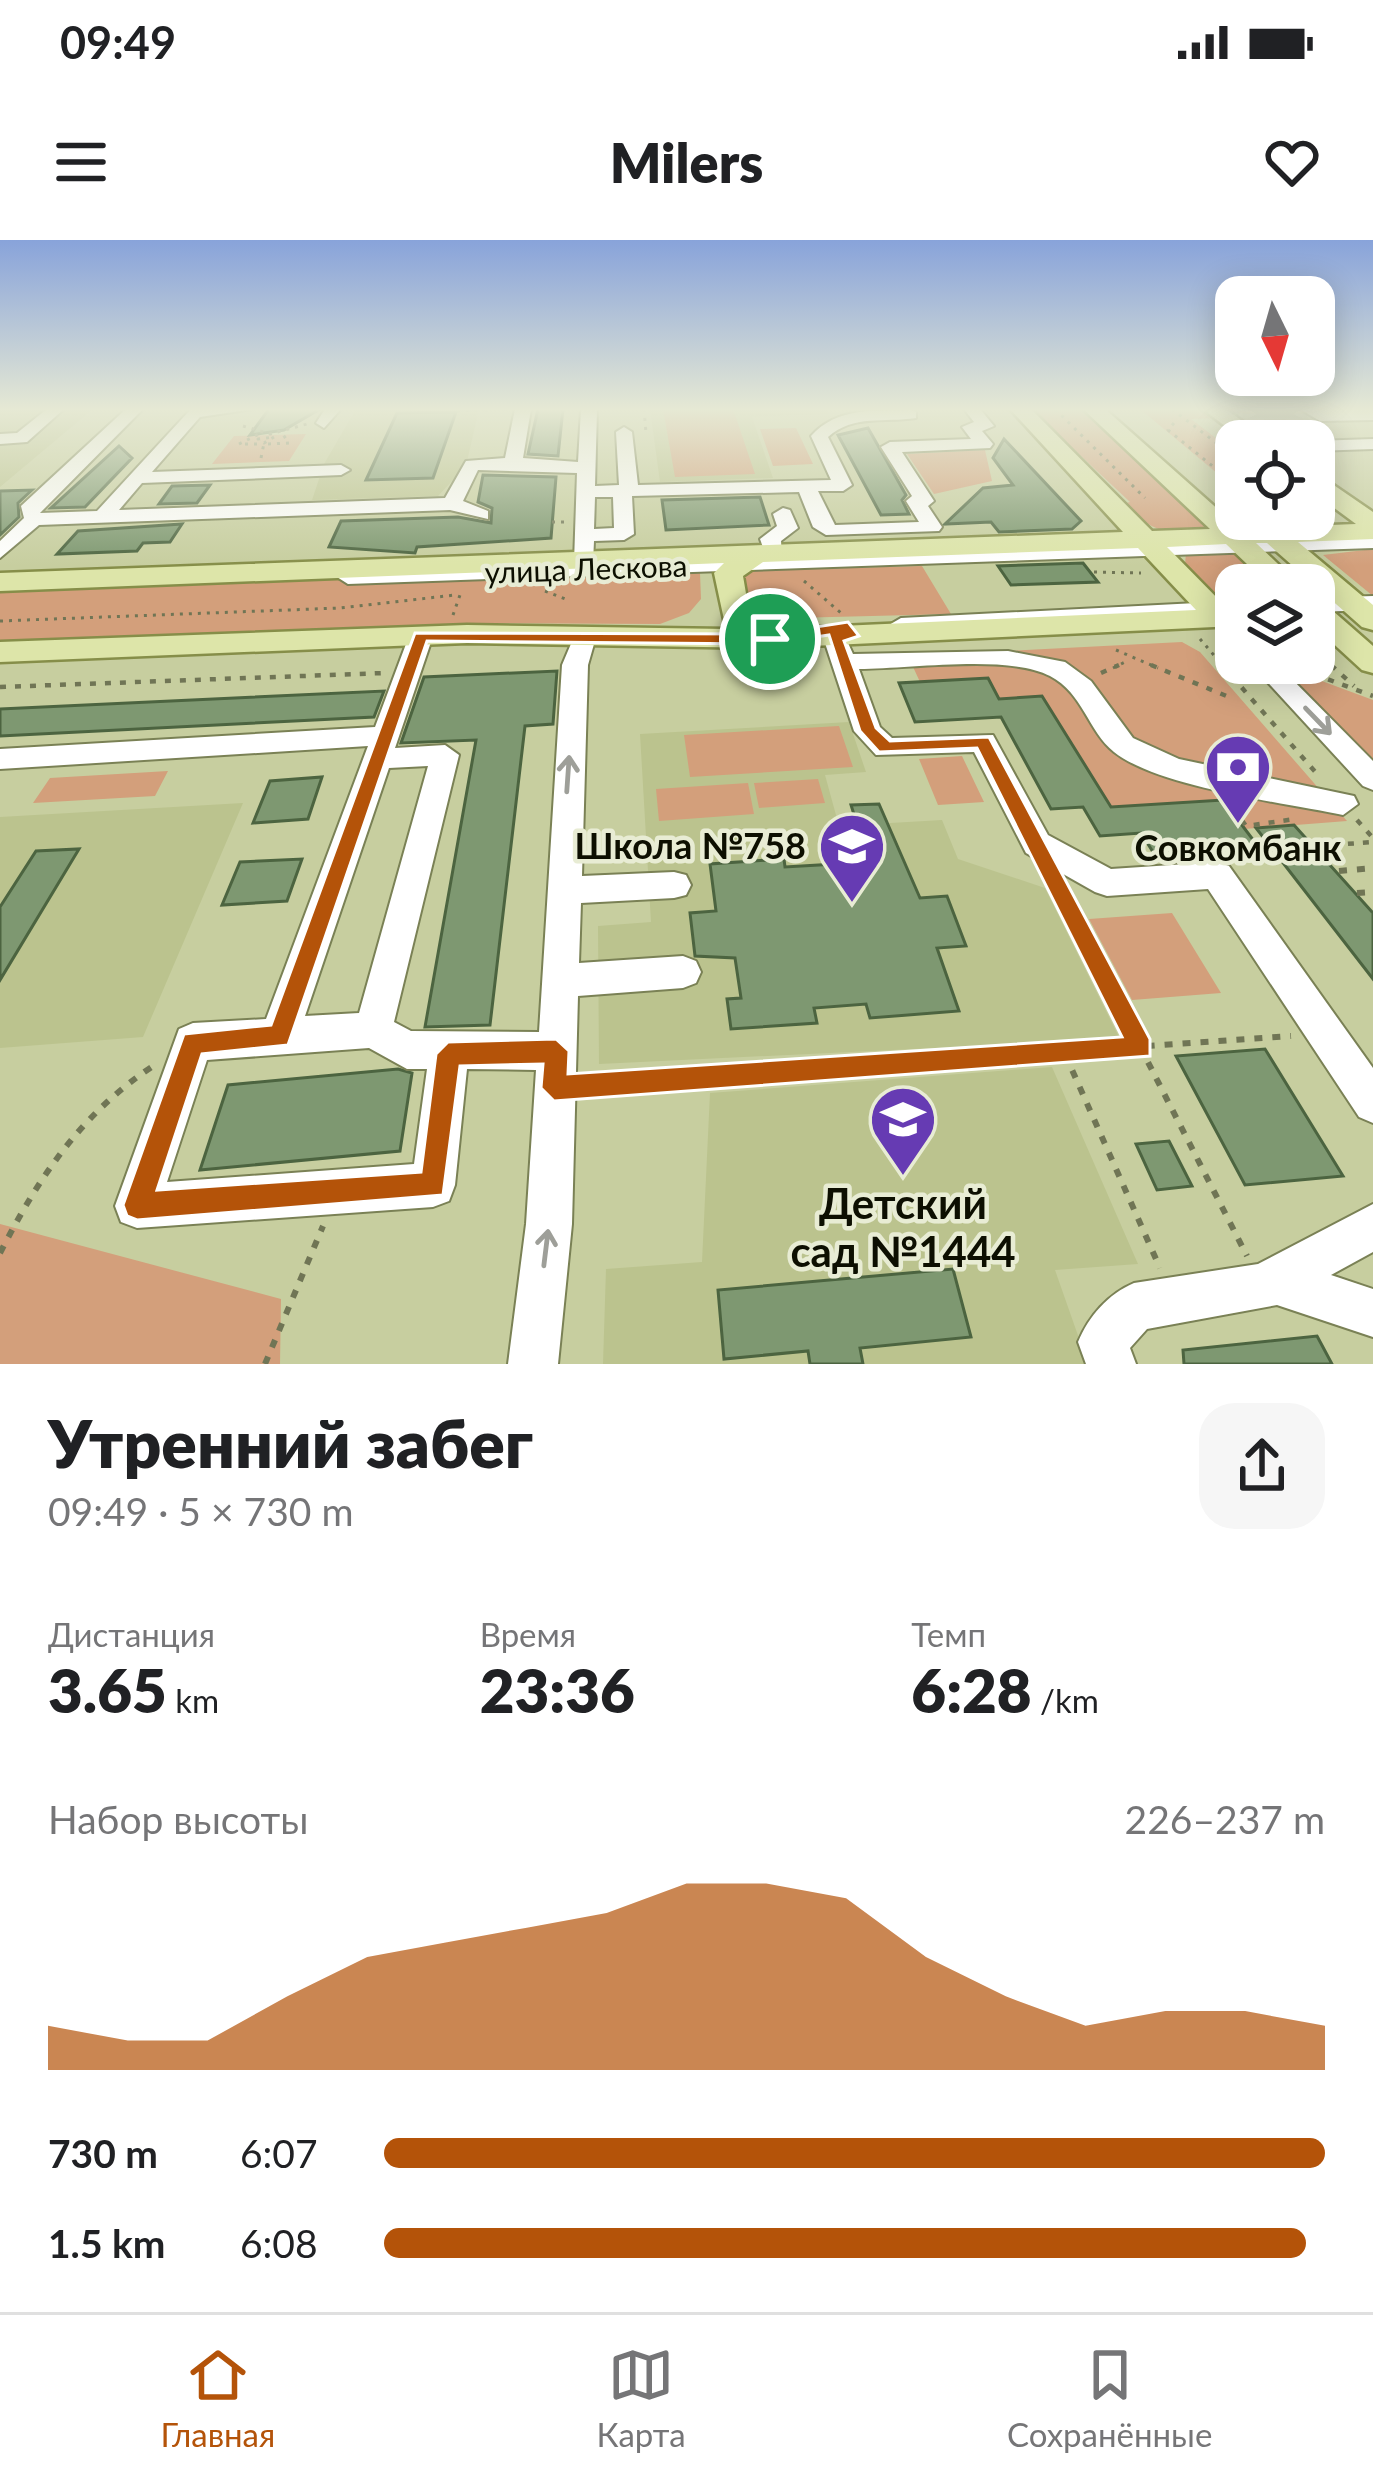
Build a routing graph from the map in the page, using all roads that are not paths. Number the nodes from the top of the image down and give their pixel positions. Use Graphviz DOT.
graph roads {
  1 [pos="82,461"];
  2 [pos="152,461"];
  3 [pos="516,461"];
  4 [pos="587,461"];
  5 [pos="625,461"];
  6 [pos="831,461"];
  7 [pos="899,461"];
  8 [pos="1074,461"];
  9 [pos="1155,461"];
  10 [pos="1187,461"];
  11 [pos="341,470"];
  12 [pos="515,472"];
  13 [pos="137,478"];
  14 [pos="1207,478"];
  15 [pos="586,480"];
  16 [pos="806,486"];
  17 [pos="625,491"];
  18 [pos="1335,498"];
  19 [pos="0,501"];
  20 [pos="452,504"];
  21 [pos="1215,505"];
  22 [pos="0,511"];
  23 [pos="32,511"];
  24 [pos="784,514"];
  25 [pos="481,515"];
  26 [pos="101,517"];
  27 [pos="1373,528"];
  28 [pos="1335,531"];
  29 [pos="1224,540"];
  30 [pos="1263,540"];
  31 [pos="1334,540"];
  32 [pos="1373,542"];
  33 [pos="584,548"];
  34 [pos="1142,550"];
  35 [pos="0,552"];
  36 [pos="749,558"];
  37 [pos="850,561"];
  38 [pos="992,566"];
  39 [pos="0,586"];
  40 [pos="1367,610"];
  41 [pos="1335,611"];
  42 [pos="1215,614"];
  43 [pos="1215,618"];
  44 [pos="1215,620"];
  45 [pos="509,635"];
  46 [pos="421,636"];
  47 [pos="584,637"];
  48 [pos="1335,637"];
  49 [pos="770,639"];
  50 [pos="688,640"];
  51 [pos="842,642"];
  52 [pos="0,648"];
  53 [pos="1365,676"];
  54 [pos="1282,684"];
  55 [pos="381,748"];
  56 [pos="0,759"];
  57 [pos="1373,779"];
  58 [pos="1343,804"];
  59 [pos="674,885"];
  60 [pos="562,890"];
  61 [pos="683,972"];
  62 [pos="558,981"];
  63 [pos="373,1030"];
  64 [pos="279,1036"];
  65 [pos="448,1054"];
  66 [pos="555,1069"];
  67 [pos="1367,1083"];
  68 [pos="1373,1227"];
  69 [pos="1270,1284"];
  70 [pos="1373,1313"];
  71 [pos="533,1364"];
  72 [pos="1111,1364"];
  1 -- 23 [label="street"];
  2 -- 13 [label="street"];
  3 -- 12 [label="street"];
  4 -- 15 [label="street"];
  5 -- 17 [label="street"];
  6 -- 16 [label="street"];
  7 -- 16 [label="street"];
  8 -- 34 [label="main road"];
  9 -- 21 [label="main road"];
  10 -- 14 [label="main road"];
  11 -- 13 [label="street"];
  12 -- 15 [label="street"];
  12 -- 20 [label="street"];
  13 -- 26 [label="street"];
  15 -- 17 [label="street"];
  15 -- 33 [label="street"];
  16 -- 17 [label="street"];
  17 -- 33 [label="street"];
  18 -- 27 [label="main road"];
  19 -- 23 [label="street"];
  20 -- 25 [label="street"];
  20 -- 26 [label="street"];
  22 -- 23 [label="street"];
  23 -- 26 [label="street"];
  23 -- 35 [label="street"];
  24 -- 36 [label="street"];
  27 -- 28 [label="main road, улица Лескова"];
  29 -- 34 [label="main road, улица Лескова"];
  30 -- 40 [label="main road"];
  31 -- 32 [label="street"];
  33 -- 36 [label="main road, улица Лескова"];
  33 -- 39 [label="main road, улица Лескова"];
  34 -- 36 [label="main road, улица Лескова"];
  34 -- 37 [label="street, улица Лескова"];
  34 -- 42 [label="main road"];
  36 -- 37 [label="street"];
  36 -- 39 [label="street, улица Лескова"];
  36 -- 49 [label="main road"];
  36 -- 50 [label="main road"];
  37 -- 38 [label="street"];
  40 -- 41 [label="main road"];
  43 -- 51 [label="street, улица Лескова"];
  44 -- 51 [label="main road, улица Лескова"];
  45 -- 46 [label="main road, улица Лескова"];
  45 -- 47 [label="main road, улица Лескова"];
  45 -- 52 [label="street, улица Лескова"];
  46 -- 52 [label="main road, улица Лескова"];
  46 -- 55 [label="street"];
  47 -- 50 [label="main road, улица Лескова"];
  60 -- 47 [label="street, one-way"];
  48 -- 53 [label="main road"];
  49 -- 50 [label="main road, улица Лескова"];
  49 -- 51 [label="main road, улица Лескова"];
  51 -- 58 [label="street"];
  51 -- 67 [label="street"];
  54 -- 57 [label="street, one-way"];
  55 -- 56 [label="street"];
  55 -- 63 [label="street"];
  55 -- 64 [label="street"];
  59 -- 60 [label="street"];
  60 -- 62 [label="street"];
  61 -- 62 [label="street"];
  62 -- 66 [label="street"];
  63 -- 64 [label="street"];
  63 -- 65 [label="street"];
  64 -- 65 [label="street"];
  65 -- 66 [label="street"];
  71 -- 66 [label="street, one-way"];
  68 -- 69 [label="street"];
  69 -- 70 [label="street"];
  69 -- 72 [label="street"];
}
